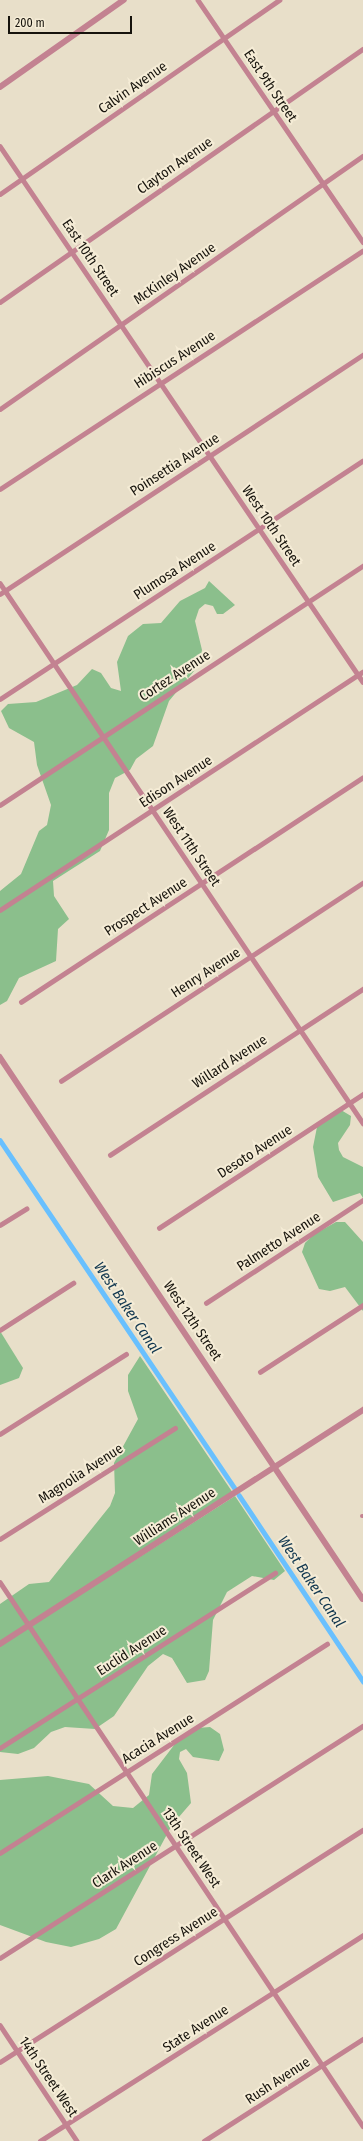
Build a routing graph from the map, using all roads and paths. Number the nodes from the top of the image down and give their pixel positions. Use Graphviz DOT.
graph roads {
  1 [pos="124,0"];
  2 [pos="198,0"];
  3 [pos="279,0"];
  4 [pos="224,38"];
  5 [pos="363,48"];
  6 [pos="0,87"];
  7 [pos="274,111"];
  8 [pos="0,146"];
  9 [pos="363,156"];
  10 [pos="22,178"];
  11 [pos="323,184"];
  12 [pos="0,194"];
  13 [pos="363,242"];
  14 [pos="72,251"];
  15 [pos="363,251"];
  16 [pos="0,302"];
  17 [pos="122,324"];
  18 [pos="363,356"];
  19 [pos="161,383"];
  20 [pos="0,409"];
  21 [pos="211,456"];
  22 [pos="363,461"];
  23 [pos="0,488"];
  24 [pos="260,529"];
  25 [pos="363,566"];
  26 [pos="0,583"];
  27 [pos="5,591"];
  28 [pos="0,594"];
  29 [pos="309,602"];
  30 [pos="54,663"];
  31 [pos="363,672"];
  32 [pos="358,675"];
  33 [pos="363,682"];
  34 [pos="0,699"];
  35 [pos="103,737"];
  36 [pos="363,777"];
  37 [pos="0,805"];
  38 [pos="153,810"];
  39 [pos="202,883"];
  40 [pos="363,883"];
  41 [pos="0,910"];
  42 [pos="251,956"];
  43 [pos="363,988"];
  44 [pos="21,1002"];
  45 [pos="301,1030"];
  46 [pos="0,1057"];
  47 [pos="61,1081"];
  48 [pos="363,1094"];
  49 [pos="349,1103"];
  50 [pos="363,1123"];
  51 [pos="110,1155"];
  52 [pos="363,1200"];
  53 [pos="26,1209"];
  54 [pos="0,1225"];
  55 [pos="159,1228"];
  56 [pos="73,1283"];
  57 [pos="206,1302"];
  58 [pos="363,1305"];
  59 [pos="0,1330"];
  60 [pos="126,1354"];
  61 [pos="260,1372"];
  62 [pos="363,1410"];
  63 [pos="175,1428"];
  64 [pos="0,1434"];
  65 [pos="276,1468"];
  66 [pos="0,1539"];
  67 [pos="275,1572"];
  68 [pos="0,1582"];
  69 [pos="363,1599"];
  70 [pos="29,1625"];
  71 [pos="0,1644"];
  72 [pos="327,1644"];
  73 [pos="78,1698"];
  74 [pos="363,1726"];
  75 [pos="0,1748"];
  76 [pos="127,1772"];
  77 [pos="363,1830"];
  78 [pos="176,1845"];
  79 [pos="0,1853"];
  80 [pos="225,1919"];
  81 [pos="363,1935"];
  82 [pos="0,1958"];
  83 [pos="273,1992"];
  84 [pos="0,2025"];
  85 [pos="363,2039"];
  86 [pos="18,2051"];
  87 [pos="0,2062"];
  88 [pos="322,2066"];
  89 [pos="66,2124"];
  90 [pos="363,2126"];
  91 [pos="40,2141"];
  92 [pos="77,2141"];
  93 [pos="204,2141"];
  1 -- 6 [label="street"];
  2 -- 4 [label="street, East 9th Street"];
  3 -- 4 [label="street, Calvin Avenue"];
  4 -- 7 [label="street, East 9th Street"];
  4 -- 10 [label="street, Calvin Avenue"];
  5 -- 7 [label="street, Clayton Avenue"];
  7 -- 11 [label="street, East 9th Street"];
  7 -- 14 [label="street, Clayton Avenue"];
  8 -- 10 [label="street, East 10th Street"];
  9 -- 11 [label="street, McKinley Avenue"];
  10 -- 12 [label="street, Calvin Avenue"];
  10 -- 14 [label="street, East 10th Street"];
  11 -- 13 [label="street, East 9th Street"];
  11 -- 17 [label="street, McKinley Avenue"];
  14 -- 16 [label="street, Clayton Avenue"];
  14 -- 17 [label="street, East 10th Street"];
  15 -- 19 [label="street, Hibiscus Avenue"];
  17 -- 19 [label="street, East 10th Street"];
  17 -- 20 [label="street, McKinley Avenue"];
  18 -- 21 [label="street, Poinsettia Avenue"];
  19 -- 21 [label="street, West 10th Street"];
  19 -- 23 [label="street, Hibiscus Avenue"];
  21 -- 24 [label="street, West 10th Street"];
  21 -- 27 [label="street, Poinsettia Avenue"];
  22 -- 24 [label="street, Plumosa Avenue"];
  24 -- 29 [label="street, West 10th Street"];
  24 -- 30 [label="street, Plumosa Avenue"];
  25 -- 29 [label="street, Cortez Avenue"];
  26 -- 27 [label="street, West 11th Street"];
  27 -- 28 [label="street, Poinsettia Avenue"];
  27 -- 30 [label="street, West 11th Street"];
  29 -- 32 [label="street, West 10th Street"];
  29 -- 35 [label="street, Cortez Avenue"];
  30 -- 34 [label="street, Plumosa Avenue"];
  30 -- 35 [label="street, West 11th Street"];
  31 -- 32 [label="street, Edison Avenue"];
  32 -- 33 [label="street, West 10th Street"];
  32 -- 38 [label="street, Edison Avenue"];
  35 -- 37 [label="street, Cortez Avenue"];
  35 -- 38 [label="street, West 11th Street"];
  36 -- 39 [label="street, Prospect Avenue"];
  38 -- 39 [label="street, West 11th Street"];
  38 -- 41 [label="street, Edison Avenue"];
  39 -- 42 [label="street, West 11th Street"];
  39 -- 44 [label="street, Prospect Avenue"];
  40 -- 42 [label="street, Henry Avenue"];
  42 -- 45 [label="street, West 11th Street"];
  42 -- 47 [label="street, Henry Avenue"];
  43 -- 45 [label="street, Willard Avenue"];
  45 -- 49 [label="street, West 11th Street"];
  45 -- 51 [label="street, Willard Avenue"];
  46 -- 65 [label="street, West 12th Street"];
  48 -- 49 [label="street, Desoto Avenue"];
  49 -- 50 [label="street, West 11th Street"];
  49 -- 55 [label="street, Desoto Avenue"];
  52 -- 57 [label="street, Palmetto Avenue"];
  53 -- 54 [label="street"];
  56 -- 59 [label="street"];
  58 -- 61 [label="street"];
  60 -- 64 [label="street"];
  62 -- 65 [label="street, Williams Avenue"];
  63 -- 66 [label="street, Magnolia Avenue"];
  65 -- 69 [label="street, West 12th Street"];
  65 -- 70 [label="street, Williams Avenue"];
  67 -- 73 [label="street, Euclid Avenue"];
  68 -- 70 [label="street, 13th Street West"];
  70 -- 71 [label="street, Williams Avenue"];
  70 -- 73 [label="street, 13th Street West"];
  72 -- 76 [label="street, Acacia Avenue"];
  73 -- 75 [label="street, Euclid Avenue"];
  73 -- 76 [label="street, 13th Street West"];
  74 -- 78 [label="street, Clark Avenue"];
  76 -- 78 [label="street, 13th Street West"];
  76 -- 79 [label="street, Acacia Avenue"];
  77 -- 80 [label="street, Congress Avenue"];
  78 -- 80 [label="street, 13th Street West"];
  78 -- 82 [label="street, Clark Avenue"];
  80 -- 83 [label="street, 13th Street West"];
  80 -- 86 [label="street, Congress Avenue"];
  81 -- 83 [label="street, State Avenue"];
  83 -- 88 [label="street, 13th Street West"];
  83 -- 89 [label="street, State Avenue"];
  84 -- 86 [label="street, 14th Street West"];
  85 -- 88 [label="street, Rush Avenue"];
  86 -- 87 [label="street, Congress Avenue"];
  86 -- 89 [label="street, 14th Street West"];
  88 -- 90 [label="street, 13th Street West"];
  88 -- 93 [label="street, Rush Avenue"];
  89 -- 91 [label="street, State Avenue"];
  89 -- 92 [label="street, 14th Street West"];
}
